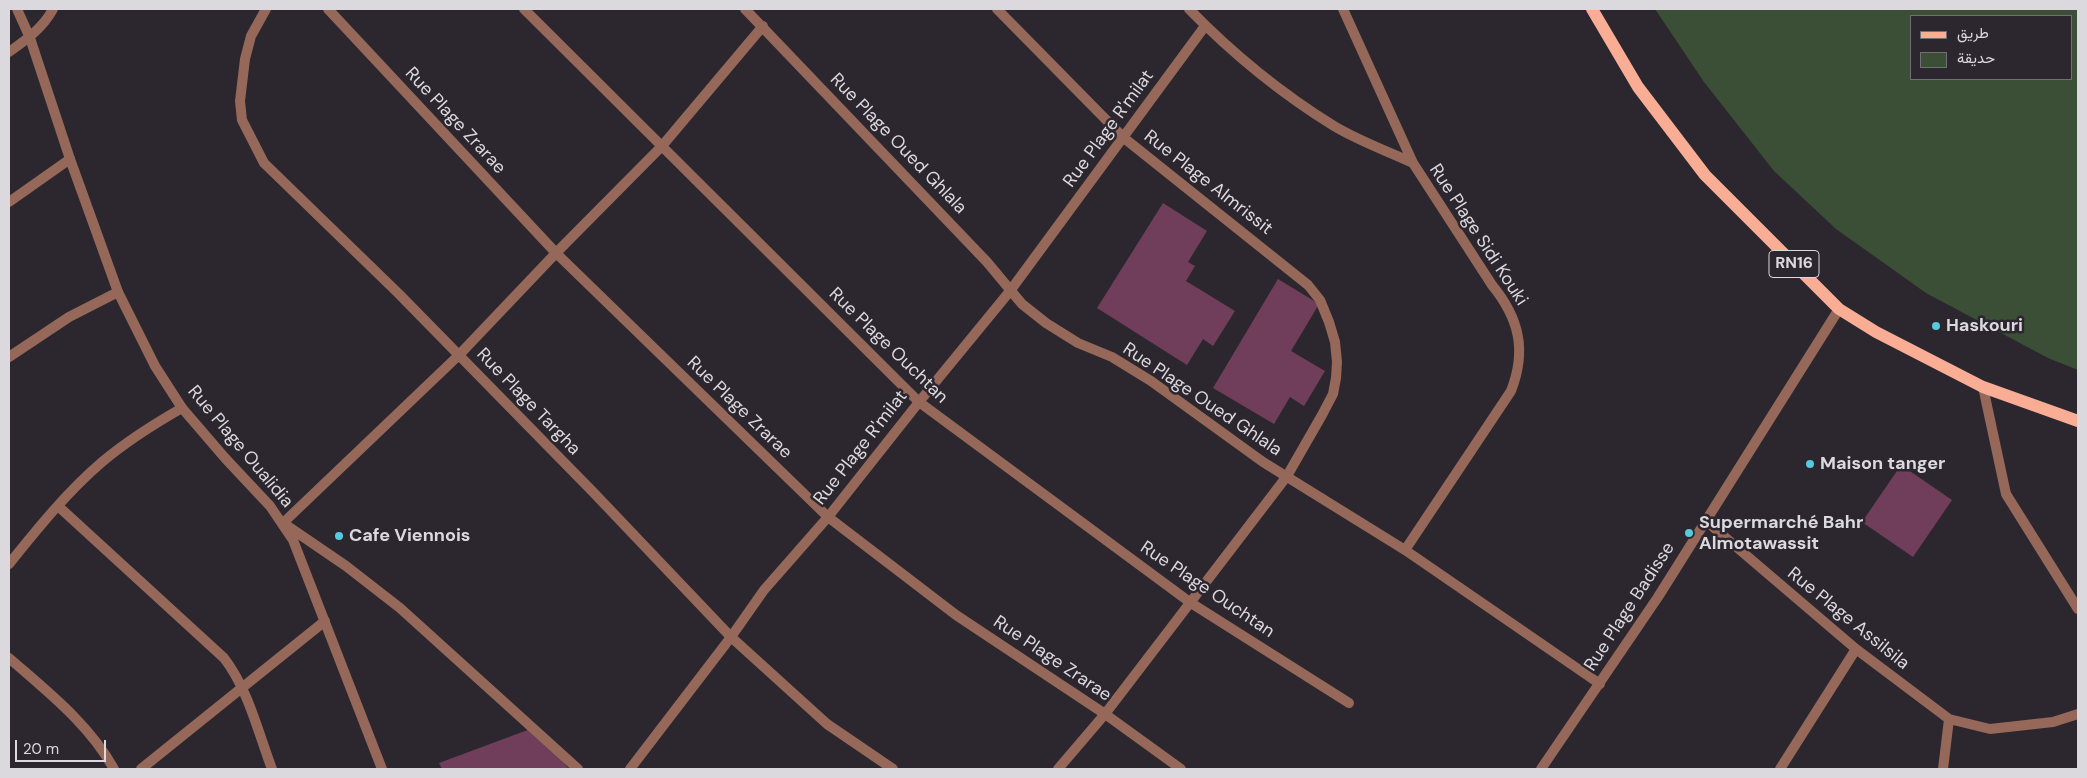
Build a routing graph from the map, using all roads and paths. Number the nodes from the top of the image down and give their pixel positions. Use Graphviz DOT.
graph roads {
  1 [pos="16,9"];
  2 [pos="53,9"];
  3 [pos="266,9"];
  4 [pos="328,9"];
  5 [pos="524,9"];
  6 [pos="745,9"];
  7 [pos="997,9"];
  8 [pos="1189,9"];
  9 [pos="1343,9"];
  10 [pos="1592,9"];
  11 [pos="763,26"];
  12 [pos="1205,26"];
  13 [pos="30,38"];
  14 [pos="9,52"];
  15 [pos="1124,138"];
  16 [pos="662,146"];
  17 [pos="70,160"];
  18 [pos="1413,163"];
  19 [pos="9,202"];
  20 [pos="556,253"];
  21 [pos="1010,291"];
  22 [pos="118,292"];
  23 [pos="1839,309"];
  24 [pos="459,355"];
  25 [pos="9,357"];
  26 [pos="1982,388"];
  27 [pos="919,402"];
  28 [pos="182,408"];
  29 [pos="2078,421"];
  30 [pos="1286,476"];
  31 [pos="58,506"];
  32 [pos="828,517"];
  33 [pos="1706,521"];
  34 [pos="283,523"];
  35 [pos="1405,550"];
  36 [pos="9,564"];
  37 [pos="1191,603"];
  38 [pos="2078,609"];
  39 [pos="325,621"];
  40 [pos="731,637"];
  41 [pos="1856,649"];
  42 [pos="9,658"];
  43 [pos="1600,684"];
  44 [pos="242,688"];
  45 [pos="1349,703"];
  46 [pos="1105,714"];
  47 [pos="2078,714"];
  48 [pos="1949,719"];
  49 [pos="114,769"];
  50 [pos="142,769"];
  51 [pos="272,769"];
  52 [pos="382,769"];
  53 [pos="578,769"];
  54 [pos="630,769"];
  55 [pos="893,769"];
  56 [pos="1058,769"];
  57 [pos="1181,769"];
  58 [pos="1541,769"];
  59 [pos="1780,769"];
  60 [pos="1942,769"];
  1 -- 13 [label="street, Rue Plage Oualidia"];
  2 -- 13 [label="street"];
  3 -- 24 [label="street, Rue Plage Targha"];
  4 -- 20 [label="street, Rue Plage Zrarae"];
  5 -- 16 [label="street, Rue Plage Ouchtan"];
  6 -- 11 [label="street, Rue Plage Oued Ghlala"];
  7 -- 15 [label="street, Rue Plage Almrissit"];
  8 -- 12 [label="street"];
  9 -- 18 [label="street, Rue Plage Sidi Kouki"];
  10 -- 23 [label="main road, RN16"];
  11 -- 16 [label="street"];
  11 -- 21 [label="street, Rue Plage Oued Ghlala"];
  12 -- 15 [label="street, Rue Plage R'milat"];
  12 -- 18 [label="street"];
  13 -- 14 [label="street"];
  13 -- 17 [label="street, Rue Plage Oualidia"];
  15 -- 21 [label="street, Rue Plage R'milat"];
  15 -- 30 [label="street, Rue Plage Almrissit"];
  16 -- 20 [label="street"];
  16 -- 27 [label="street, Rue Plage Ouchtan"];
  17 -- 19 [label="street"];
  17 -- 22 [label="street, Rue Plage Oualidia"];
  18 -- 35 [label="street, Rue Plage Sidi Kouki"];
  20 -- 24 [label="street"];
  20 -- 32 [label="street, Rue Plage Zrarae"];
  21 -- 27 [label="street, Rue Plage R'milat"];
  21 -- 30 [label="street, Rue Plage Oued Ghlala"];
  22 -- 25 [label="street"];
  22 -- 28 [label="street, Rue Plage Oualidia"];
  23 -- 26 [label="main road, RN16"];
  23 -- 33 [label="street, Rue Plage Badisse"];
  24 -- 34 [label="street"];
  24 -- 40 [label="street, Rue Plage Targha"];
  26 -- 29 [label="main road, RN16"];
  26 -- 38 [label="street"];
  27 -- 32 [label="street, Rue Plage R'milat"];
  27 -- 37 [label="street, Rue Plage Ouchtan"];
  28 -- 31 [label="street"];
  28 -- 34 [label="street, Rue Plage Oualidia"];
  30 -- 35 [label="street, Rue Plage Oued Ghlala"];
  30 -- 37 [label="street, Rue Plage Almrissit"];
  31 -- 36 [label="street"];
  31 -- 44 [label="street"];
  32 -- 40 [label="street, Rue Plage R'milat"];
  32 -- 46 [label="street, Rue Plage Zrarae"];
  33 -- 41 [label="street, Rue Plage Assilsila"];
  33 -- 43 [label="street, Rue Plage Badisse"];
  34 -- 39 [label="street, Rue Plage Oualidia"];
  34 -- 53 [label="street"];
  35 -- 43 [label="street, Rue Plage Oued Ghlala"];
  37 -- 45 [label="street, Rue Plage Ouchtan"];
  37 -- 46 [label="street, Rue Plage Almrissit"];
  39 -- 44 [label="street"];
  39 -- 52 [label="street, Rue Plage Oualidia"];
  40 -- 54 [label="street, Rue Plage R'milat"];
  40 -- 55 [label="street, Rue Plage Targha"];
  41 -- 48 [label="street, Rue Plage Assilsila"];
  41 -- 59 [label="street"];
  42 -- 49 [label="street"];
  43 -- 58 [label="street, Rue Plage Badisse"];
  44 -- 50 [label="street"];
  44 -- 51 [label="street"];
  46 -- 56 [label="street, Rue Plage Almrissit"];
  46 -- 57 [label="street, Rue Plage Zrarae"];
  47 -- 48 [label="street, Rue Plage Assilsila"];
  48 -- 60 [label="street"];
}
